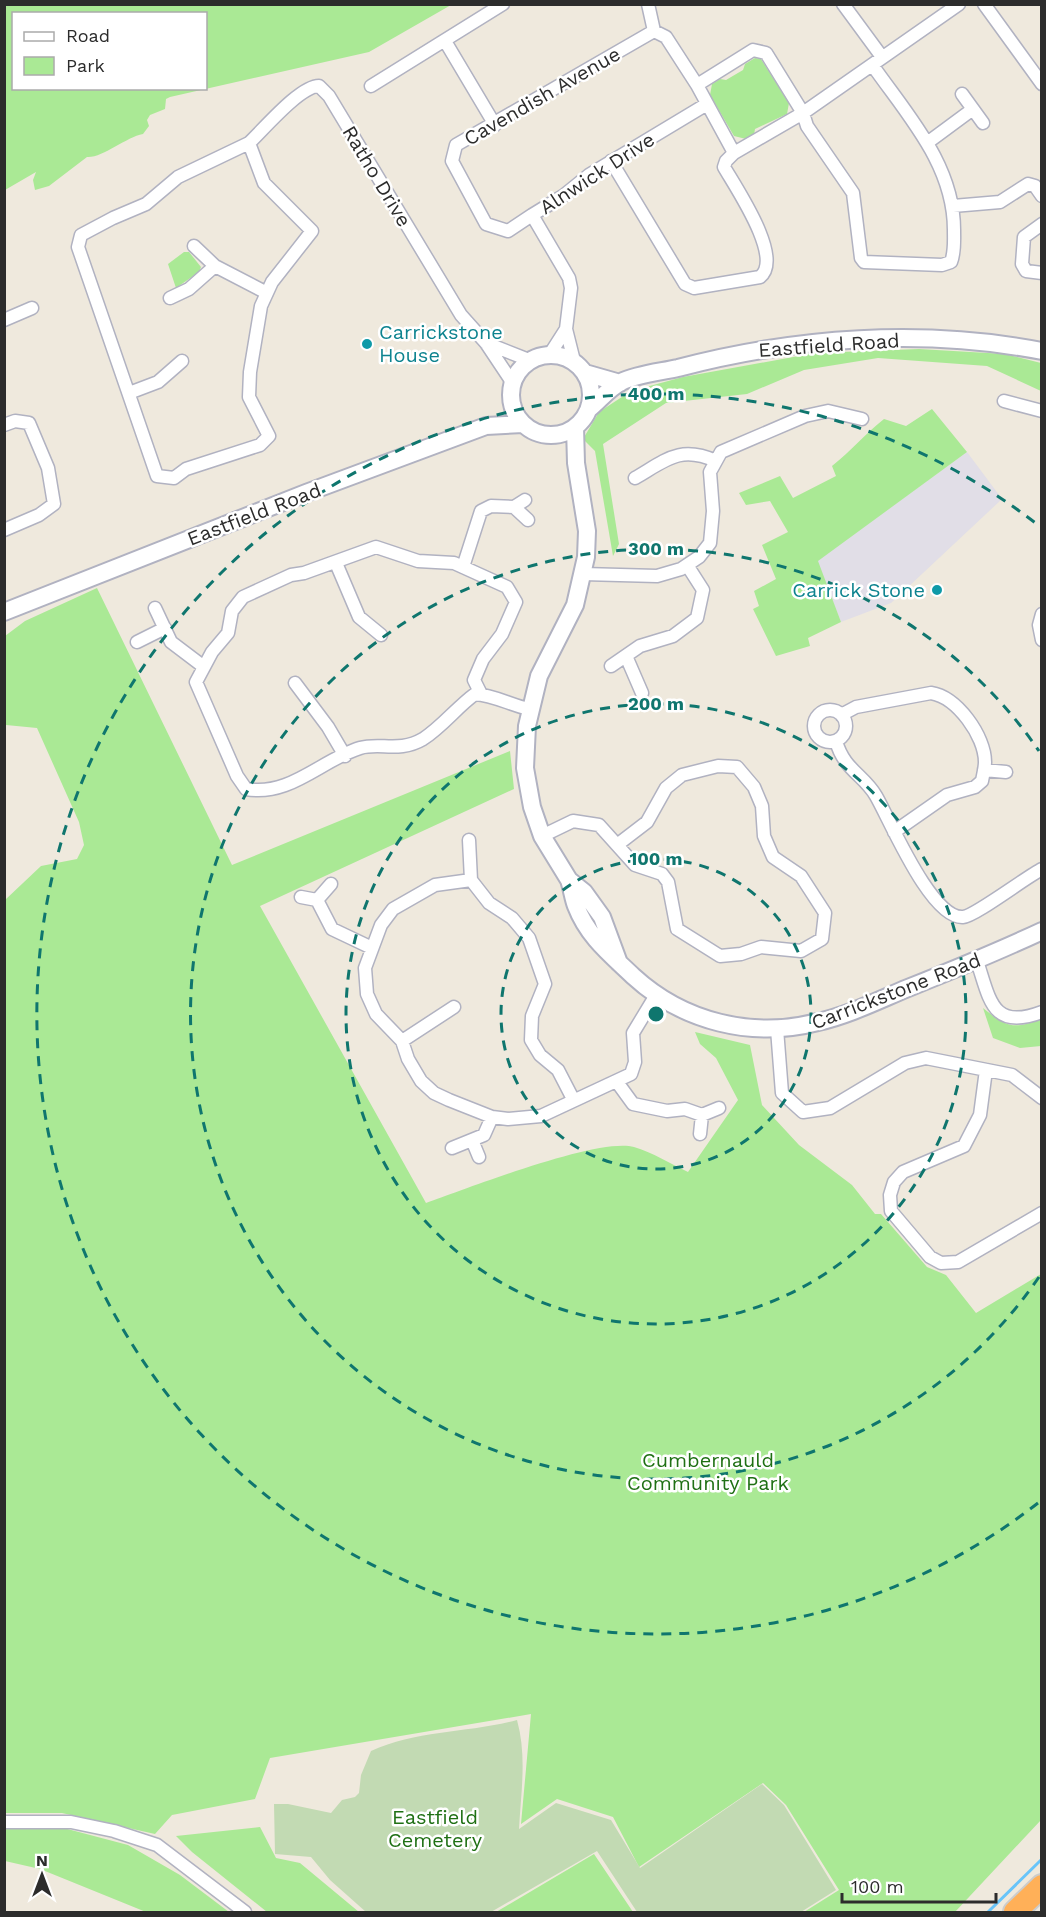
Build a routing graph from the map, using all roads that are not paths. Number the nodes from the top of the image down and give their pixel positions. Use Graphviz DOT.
graph roads {
  1 [pos="503,4"];
  2 [pos="648,4"];
  3 [pos="843,4"];
  4 [pos="959,4"];
  5 [pos="984,4"];
  6 [pos="654,31"];
  7 [pos="445,41"];
  8 [pos="882,57"];
  9 [pos="873,66"];
  10 [pos="1041,84"];
  11 [pos="697,85"];
  12 [pos="371,86"];
  13 [pos="962,94"];
  14 [pos="707,104"];
  15 [pos="973,109"];
  16 [pos="803,113"];
  17 [pos="983,123"];
  18 [pos="495,125"];
  19 [pos="249,143"];
  20 [pos="927,143"];
  21 [pos="735,153"];
  22 [pos="611,161"];
  23 [pos="1041,196"];
  24 [pos="953,206"];
  25 [pos="532,215"];
  26 [pos="1041,224"];
  27 [pos="194,246"];
  28 [pos="215,266"];
  29 [pos="1041,273"];
  30 [pos="267,293"];
  31 [pos="170,298"];
  32 [pos="4,304"];
  33 [pos="32,308"];
  34 [pos="7,319"];
  35 [pos="566,329"];
  36 [pos="486,342"];
  37 [pos="1041,351"];
  38 [pos="550,354"];
  39 [pos="529,360"];
  40 [pos="182,361"];
  41 [pos="580,367"];
  42 [pos="620,382"];
  43 [pos="511,389"];
  44 [pos="129,393"];
  45 [pos="1004,401"];
  46 [pos="589,409"];
  47 [pos="1041,411"];
  48 [pos="862,419"];
  49 [pos="523,424"];
  50 [pos="4,425"];
  51 [pos="486,426"];
  52 [pos="575,427"];
  53 [pos="553,435"];
  54 [pos="716,461"];
  55 [pos="576,462"];
  56 [pos="635,478"];
  57 [pos="525,500"];
  58 [pos="514,507"];
  59 [pos="528,520"];
  60 [pos="4,530"];
  61 [pos="336,562"];
  62 [pos="687,565"];
  63 [pos="463,567"];
  64 [pos="583,574"];
  65 [pos="23,606"];
  66 [pos="155,608"];
  67 [pos="4,612"];
  68 [pos="1041,614"];
  69 [pos="4,620"];
  70 [pos="165,628"];
  71 [pos="381,635"];
  72 [pos="1041,640"];
  73 [pos="137,642"];
  74 [pos="626,656"];
  75 [pos="611,666"];
  76 [pos="204,667"];
  77 [pos="295,683"];
  78 [pos="642,693"];
  79 [pos="481,694"];
  80 [pos="529,710"];
  81 [pos="841,715"];
  82 [pos="836,741"];
  83 [pos="345,756"];
  84 [pos="984,770"];
  85 [pos="1006,772"];
  86 [pos="894,832"];
  87 [pos="543,836"];
  88 [pos="469,840"];
  89 [pos="617,845"];
  90 [pos="1041,869"];
  91 [pos="471,880"];
  92 [pos="331,884"];
  93 [pos="301,897"];
  94 [pos="317,900"];
  95 [pos="1041,931"];
  96 [pos="372,948"];
  97 [pos="977,961"];
  98 [pos="656,995"];
  99 [pos="454,1007"];
  100 [pos="1041,1012"];
  101 [pos="777,1029"];
  102 [pos="402,1041"];
  103 [pos="986,1070"];
  104 [pos="617,1082"];
  105 [pos="1041,1098"];
  106 [pos="573,1099"];
  107 [pos="720,1108"];
  108 [pos="702,1115"];
  109 [pos="492,1117"];
  110 [pos="700,1134"];
  111 [pos="472,1140"];
  112 [pos="452,1148"];
  113 [pos="479,1157"];
  114 [pos="1041,1213"];
  115 [pos="4,1822"];
  116 [pos="1041,1886"];
  117 [pos="245,1912"];
  118 [pos="1015,1912"];
  1 -- 7 [label="street"];
  2 -- 6 [label="street"];
  3 -- 8 [label="street"];
  4 -- 8 [label="street"];
  5 -- 10 [label="street"];
  6 -- 11 [label="street"];
  6 -- 18 [label="street, Cavendish Avenue"];
  7 -- 12 [label="street"];
  7 -- 18 [label="street"];
  8 -- 9 [label="street"];
  9 -- 16 [label="street"];
  9 -- 20 [label="street"];
  11 -- 14 [label="street"];
  11 -- 16 [label="street"];
  13 -- 15 [label="street"];
  14 -- 21 [label="street"];
  14 -- 22 [label="street, Alnwick Drive"];
  15 -- 17 [label="street"];
  15 -- 20 [label="street"];
  16 -- 21 [label="street"];
  16 -- 24 [label="street"];
  18 -- 25 [label="street, Cavendish Avenue"];
  19 -- 30 [label="street, Ratho Drive"];
  19 -- 36 [label="street, Ratho Drive"];
  19 -- 44 [label="street, Ratho Drive"];
  20 -- 24 [label="street"];
  21 -- 22 [label="street"];
  22 -- 25 [label="street, Alnwick Drive"];
  23 -- 24 [label="street"];
  25 -- 35 [label="street, Alnwick Drive"];
  26 -- 29 [label="street"];
  27 -- 28 [label="street"];
  28 -- 30 [label="street"];
  28 -- 31 [label="street"];
  30 -- 44 [label="street, Ratho Drive"];
  32 -- 34 [label="street"];
  33 -- 34 [label="street"];
  35 -- 38 [label="street"];
  35 -- 41 [label="street"];
  36 -- 39 [label="street, Ratho Drive"];
  36 -- 43 [label="street, Ratho Drive"];
  37 -- 42 [label="street, Eastfield Road"];
  38 -- 39 [label="street"];
  38 -- 41 [label="street"];
  39 -- 43 [label="street"];
  40 -- 44 [label="street"];
  41 -- 42 [label="street, Eastfield Road"];
  41 -- 46 [label="street"];
  42 -- 46 [label="street, Eastfield Road"];
  43 -- 49 [label="street"];
  43 -- 51 [label="street"];
  45 -- 47 [label="street"];
  46 -- 52 [label="street"];
  48 -- 54 [label="street"];
  49 -- 51 [label="street, Eastfield Road"];
  49 -- 53 [label="street"];
  50 -- 60 [label="street"];
  51 -- 65 [label="street, Eastfield Road"];
  52 -- 53 [label="street"];
  52 -- 55 [label="street, Carrickstone Road"];
  53 -- 55 [label="street"];
  54 -- 56 [label="street"];
  54 -- 62 [label="street"];
  55 -- 64 [label="street, Carrickstone Road"];
  57 -- 58 [label="street"];
  58 -- 59 [label="street"];
  58 -- 63 [label="street"];
  61 -- 63 [label="street"];
  61 -- 71 [label="street"];
  61 -- 76 [label="street"];
  62 -- 64 [label="street"];
  62 -- 74 [label="street"];
  63 -- 79 [label="street"];
  64 -- 80 [label="street, Carrickstone Road"];
  65 -- 67 [label="street, Eastfield Road"];
  65 -- 69 [label="street, Eastfield Road"];
  66 -- 70 [label="street"];
  68 -- 72 [label="street"];
  70 -- 73 [label="street"];
  70 -- 76 [label="street"];
  74 -- 75 [label="street"];
  74 -- 78 [label="street"];
  76 -- 83 [label="street"];
  77 -- 83 [label="street"];
  79 -- 80 [label="street"];
  79 -- 83 [label="street"];
  80 -- 87 [label="street, Carrickstone Road"];
  81 -- 82 [label="street"];
  81 -- 82 [label="street"];
  81 -- 84 [label="street"];
  82 -- 86 [label="street"];
  84 -- 85 [label="street"];
  84 -- 86 [label="street"];
  86 -- 90 [label="street"];
  87 -- 89 [label="street"];
  87 -- 98 [label="street, Carrickstone Road"];
  88 -- 91 [label="street"];
  89 -- 89 [label="street"];
  91 -- 96 [label="street"];
  91 -- 106 [label="street"];
  92 -- 94 [label="street"];
  93 -- 94 [label="street"];
  94 -- 96 [label="street"];
  95 -- 97 [label="street, Carrickstone Road"];
  96 -- 102 [label="street"];
  97 -- 100 [label="street"];
  97 -- 101 [label="street, Carrickstone Road"];
  98 -- 101 [label="street, Carrickstone Road"];
  98 -- 104 [label="street"];
  99 -- 102 [label="street"];
  101 -- 103 [label="street"];
  102 -- 109 [label="street"];
  103 -- 105 [label="street"];
  103 -- 114 [label="street"];
  104 -- 106 [label="street"];
  104 -- 108 [label="street"];
  106 -- 109 [label="street"];
  107 -- 108 [label="street"];
  108 -- 110 [label="street"];
  109 -- 111 [label="street"];
  111 -- 112 [label="street"];
  111 -- 113 [label="street"];
  115 -- 117 [label="street"];
  116 -- 118 [label="highway"];
}
